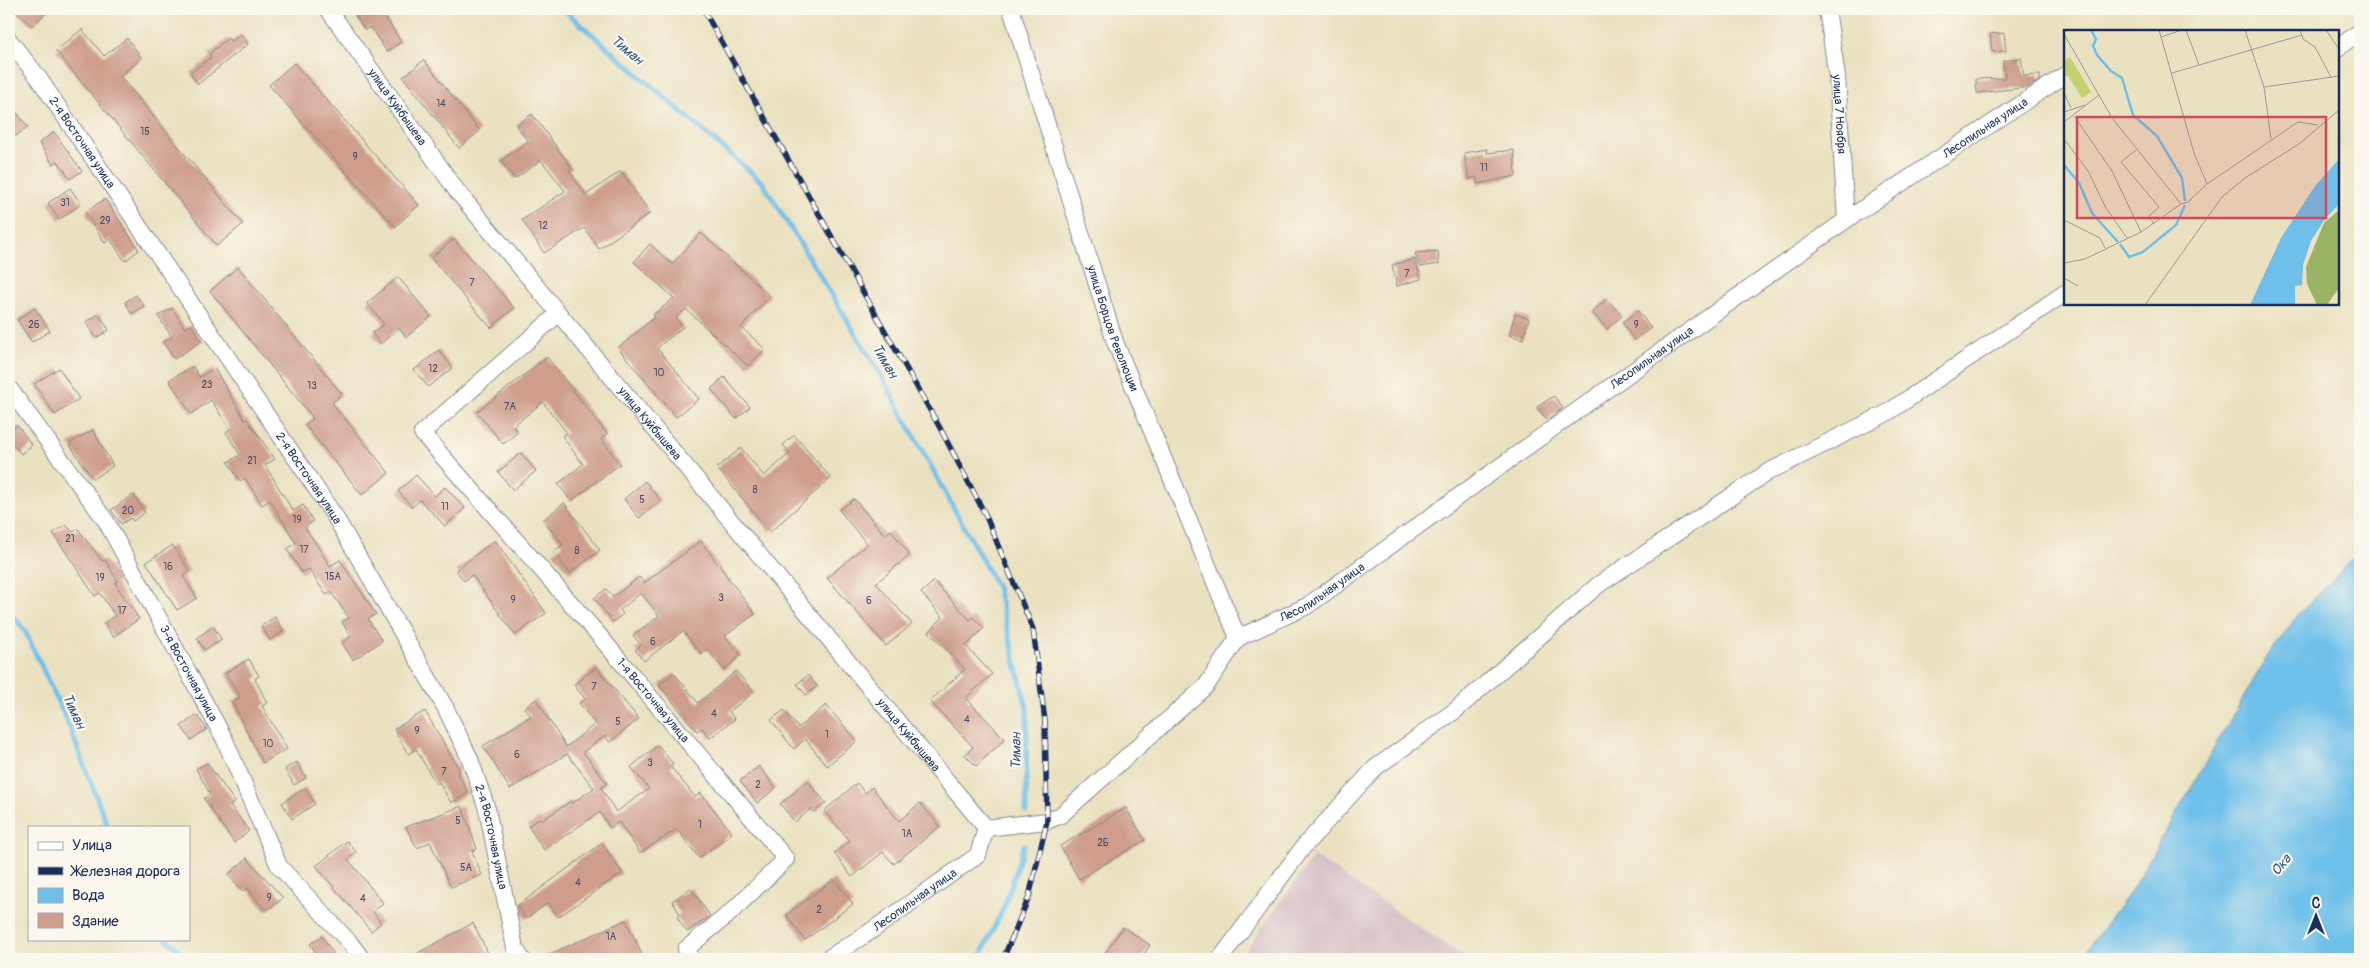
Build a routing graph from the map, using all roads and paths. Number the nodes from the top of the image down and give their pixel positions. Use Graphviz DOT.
graph roads {
  1 [pos="328,9"];
  2 [pos="1011,9"];
  3 [pos="1827,9"];
  4 [pos="2360,31"];
  5 [pos="9,40"];
  6 [pos="2339,47"];
  7 [pos="2064,76"];
  8 [pos="1846,220"];
  9 [pos="2064,294"];
  10 [pos="558,314"];
  11 [pos="9,388"];
  12 [pos="1238,638"];
  13 [pos="986,828"];
  14 [pos="362,959"];
  15 [pos="522,959"];
  16 [pos="692,959"];
  17 [pos="827,959"];
  18 [pos="1220,959"];
  1 -- 10 [label="street, улица Куйбышева"];
  2 -- 12 [label="street, улица Борцов Революции"];
  3 -- 8 [label="street, улица 7 Ноября"];
  4 -- 6 [label="street"];
  5 -- 15 [label="street, 2-я Восточная улица"];
  7 -- 8 [label="street, Лесопильная улица"];
  8 -- 12 [label="street, Лесопильная улица"];
  9 -- 18 [label="street"];
  10 -- 13 [label="street, улица Куйбышева"];
  10 -- 16 [label="street, 1-я Восточная улица"];
  11 -- 14 [label="street, 3-я Восточная улица"];
  12 -- 13 [label="street"];
  13 -- 17 [label="street, Лесопильная улица"];
}
